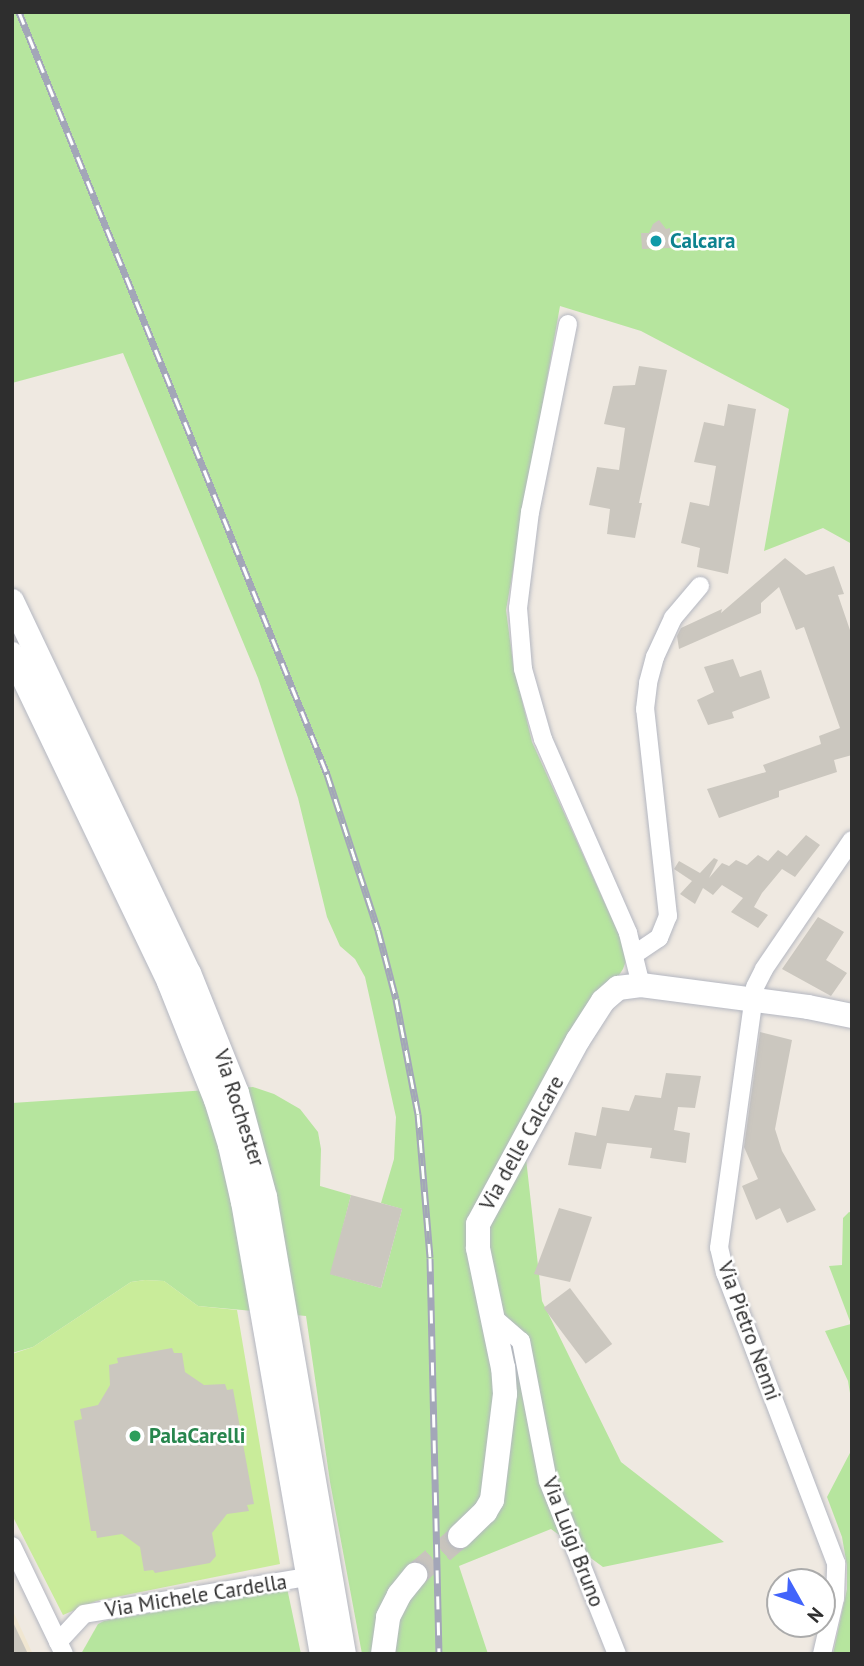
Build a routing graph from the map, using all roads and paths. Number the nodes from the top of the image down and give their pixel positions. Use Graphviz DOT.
graph roads {
  1 [pos="569,324"];
  2 [pos="700,586"];
  3 [pos="12,601"];
  4 [pos="18,645"];
  5 [pos="852,840"];
  6 [pos="635,954"];
  7 [pos="640,985"];
  8 [pos="753,999"];
  9 [pos="852,1016"];
  10 [pos="493,1317"];
  11 [pos="460,1536"];
  12 [pos="12,1546"];
  13 [pos="415,1575"];
  14 [pos="308,1577"];
  15 [pos="61,1648"];
  16 [pos="322,1654"];
  17 [pos="344,1654"];
  18 [pos="383,1654"];
  19 [pos="617,1654"];
  20 [pos="822,1654"];
  1 -- 6 [label="street"];
  2 -- 6 [label="street"];
  3 -- 4 [label="main road, Via Rochester"];
  4 -- 14 [label="main road, Via Rochester"];
  4 -- 17 [label="main road, Via Rochester"];
  5 -- 8 [label="street, Via Pietro Nenni"];
  6 -- 7 [label="street"];
  7 -- 8 [label="main road, Via delle Calcare"];
  7 -- 10 [label="main road, Via delle Calcare"];
  8 -- 9 [label="main road, Via delle Calcare"];
  8 -- 20 [label="street, Via Pietro Nenni"];
  10 -- 11 [label="main road, Via delle Calcare"];
  10 -- 19 [label="street, Via Luigi Bruno"];
  12 -- 15 [label="street"];
  13 -- 18 [label="main road"];
  14 -- 15 [label="street, Via Michele Cardella"];
  14 -- 16 [label="main road, Via Rochester"];
}
